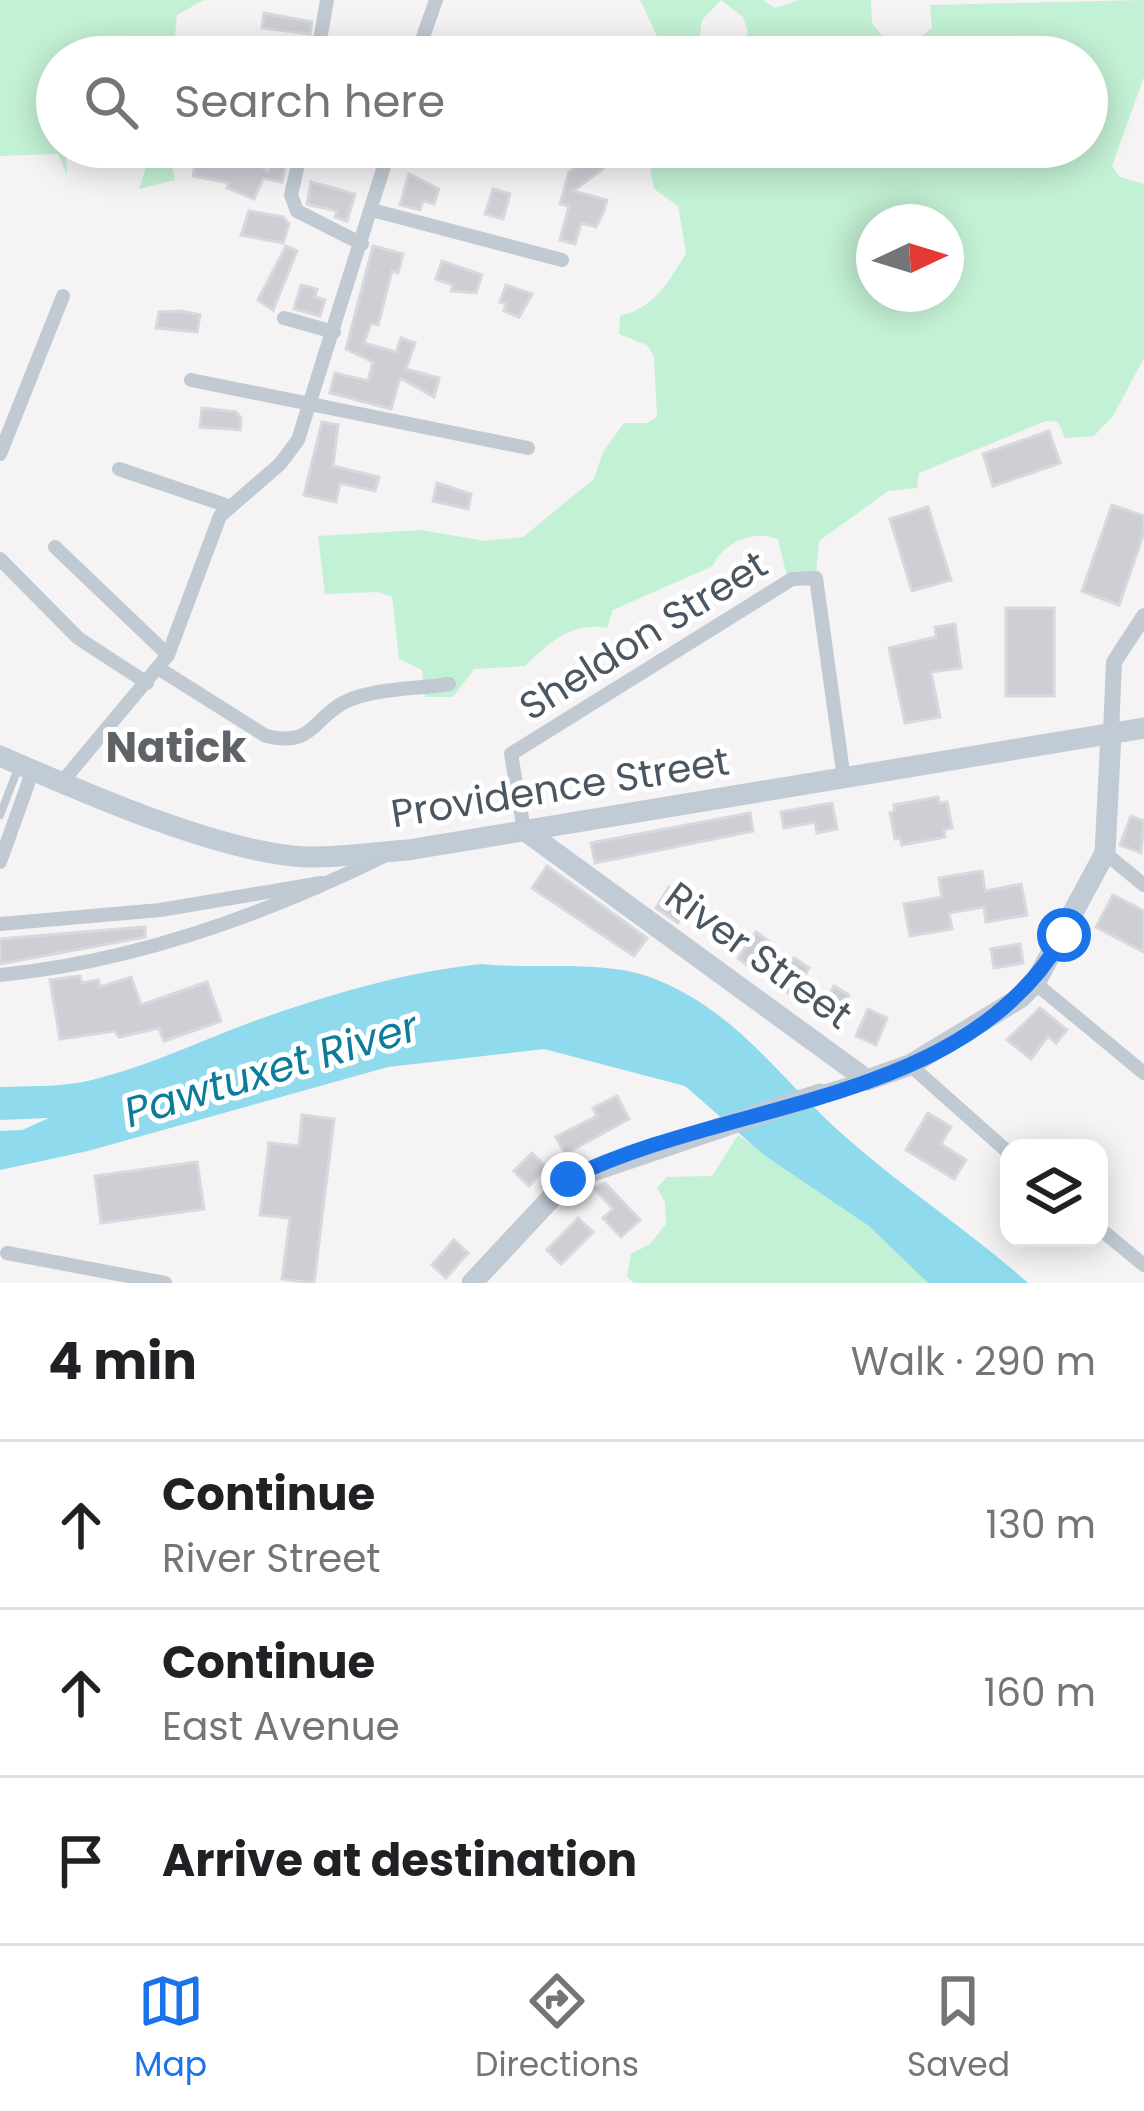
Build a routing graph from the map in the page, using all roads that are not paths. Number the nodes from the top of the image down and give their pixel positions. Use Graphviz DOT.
graph roads {
  1 [pos="327,0"];
  2 [pos="436,0"];
  3 [pos="321,36"];
  4 [pos="423,36"];
  5 [pos="297,168"];
  6 [pos="384,168"];
  7 [pos="372,210"];
  8 [pos="362,244"];
  9 [pos="562,260"];
  10 [pos="63,296"];
  11 [pos="284,318"];
  12 [pos="334,332"];
  13 [pos="191,380"];
  14 [pos="313,403"];
  15 [pos="528,448"];
  16 [pos="0,454"];
  17 [pos="119,469"];
  18 [pos="228,506"];
  19 [pos="55,547"];
  20 [pos="0,559"];
  21 [pos="1144,616"];
  22 [pos="168,655"];
  23 [pos="158,668"];
  24 [pos="147,683"];
  25 [pos="449,684"];
  26 [pos="1144,728"];
  27 [pos="1111,733"];
  28 [pos="18,764"];
  29 [pos="844,779"];
  30 [pos="62,782"];
  31 [pos="0,815"];
  32 [pos="524,830"];
  33 [pos="395,851"];
  34 [pos="1105,853"];
  35 [pos="0,862"];
  36 [pos="332,882"];
  37 [pos="1144,886"];
  38 [pos="0,924"];
  39 [pos="0,975"];
  40 [pos="1035,983"];
  41 [pos="910,1065"];
  42 [pos="1144,1073"];
  43 [pos="867,1080"];
  44 [pos="820,1094"];
  45 [pos="1000,1145"];
  46 [pos="1108,1235"];
  47 [pos="7,1253"];
  48 [pos="1144,1265"];
  49 [pos="165,1283"];
  50 [pos="472,1283"];
  1 -- 3 [label="street"];
  2 -- 4 [label="street"];
  5 -- 8 [label="street"];
  6 -- 7 [label="street"];
  7 -- 8 [label="street"];
  7 -- 9 [label="street"];
  8 -- 12 [label="street"];
  10 -- 16 [label="street"];
  11 -- 12 [label="street"];
  12 -- 14 [label="street"];
  13 -- 14 [label="street"];
  14 -- 15 [label="street"];
  14 -- 18 [label="street"];
  17 -- 18 [label="street"];
  18 -- 22 [label="street"];
  19 -- 22 [label="street"];
  20 -- 24 [label="street"];
  21 -- 27 [label="street"];
  22 -- 23 [label="street"];
  23 -- 24 [label="street"];
  23 -- 25 [label="street"];
  24 -- 30 [label="street"];
  26 -- 27 [label="main road, Providence Street"];
  27 -- 29 [label="main road, Providence Street"];
  27 -- 34 [label="main road, River Street"];
  28 -- 30 [label="main road, Providence Street"];
  28 -- 31 [label="lane"];
  28 -- 35 [label="street"];
  29 -- 32 [label="main road, Providence Street"];
  29 -- 32 [label="street, Sheldon Street"];
  30 -- 33 [label="main road, Providence Street"];
  32 -- 33 [label="main road, Providence Street"];
  32 -- 43 [label="main road, River Street"];
  33 -- 36 [label="street"];
  34 -- 37 [label="street"];
  34 -- 40 [label="main road, River Street"];
  36 -- 38 [label="street"];
  36 -- 39 [label="street"];
  40 -- 41 [label="main road, River Street"];
  40 -- 42 [label="street"];
  41 -- 43 [label="main road, River Street"];
  41 -- 45 [label="street"];
  43 -- 44 [label="street"];
  44 -- 50 [label="main road"];
  46 -- 48 [label="street"];
  47 -- 49 [label="street"];
}
